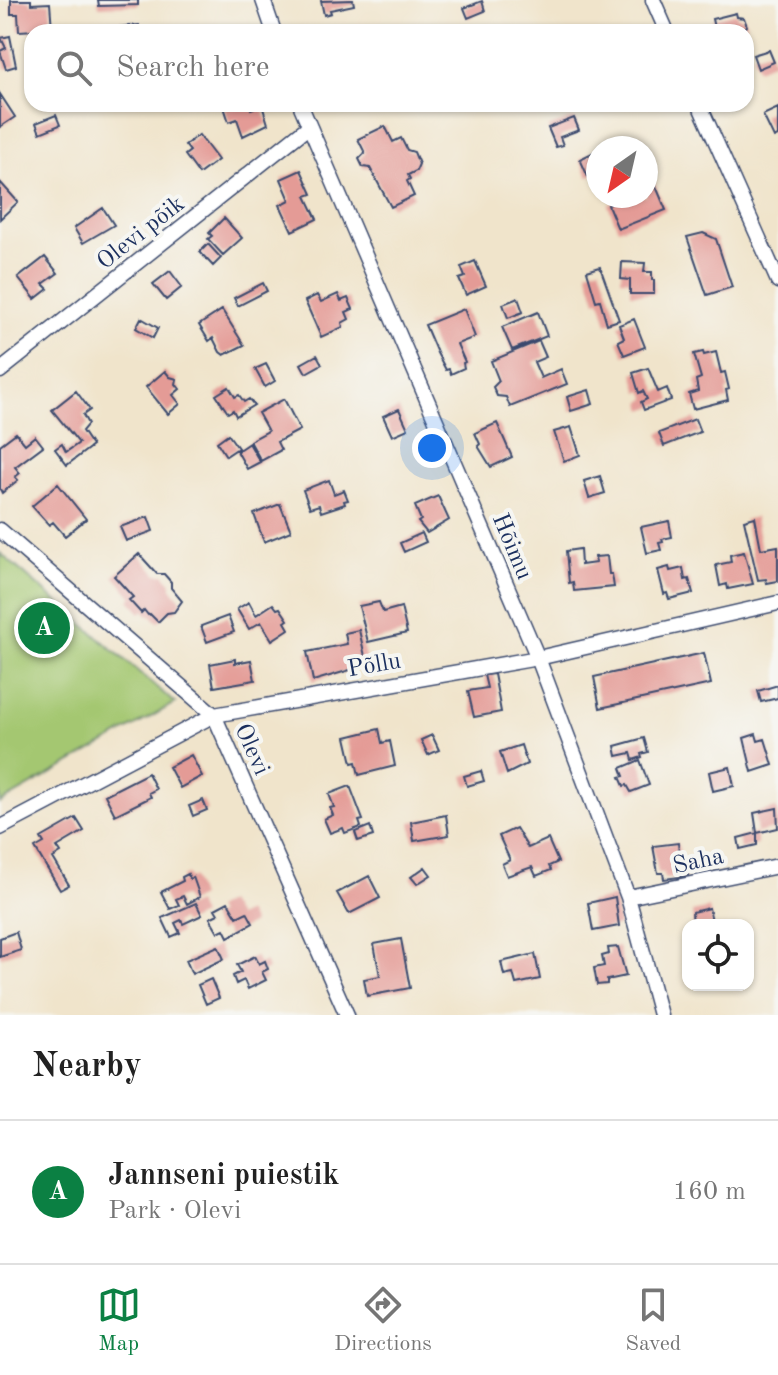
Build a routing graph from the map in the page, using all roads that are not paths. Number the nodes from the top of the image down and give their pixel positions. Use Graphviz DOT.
graph roads {
  1 [pos="263,0"];
  2 [pos="653,0"];
  3 [pos="271,24"];
  4 [pos="664,24"];
  5 [pos="303,112"];
  6 [pos="703,112"];
  7 [pos="308,127"];
  8 [pos="778,281"];
  9 [pos="0,371"];
  10 [pos="0,530"];
  11 [pos="778,603"];
  12 [pos="538,658"];
  13 [pos="214,715"];
  14 [pos="0,828"];
  15 [pos="778,866"];
  16 [pos="628,897"];
  17 [pos="347,1015"];
  18 [pos="660,1015"];
  1 -- 3 [label="street"];
  2 -- 4 [label="street"];
  5 -- 7 [label="street, Hõimu"];
  6 -- 8 [label="street"];
  7 -- 9 [label="street, Olevi põik"];
  7 -- 12 [label="street, Hõimu"];
  10 -- 13 [label="street, Olevi"];
  11 -- 12 [label="street, Põllu"];
  12 -- 13 [label="street, Põllu"];
  12 -- 16 [label="street, Hõimu"];
  13 -- 14 [label="street, Põllu"];
  13 -- 17 [label="street, Olevi"];
  15 -- 16 [label="street, Saha"];
  16 -- 18 [label="street, Hõimu"];
}
